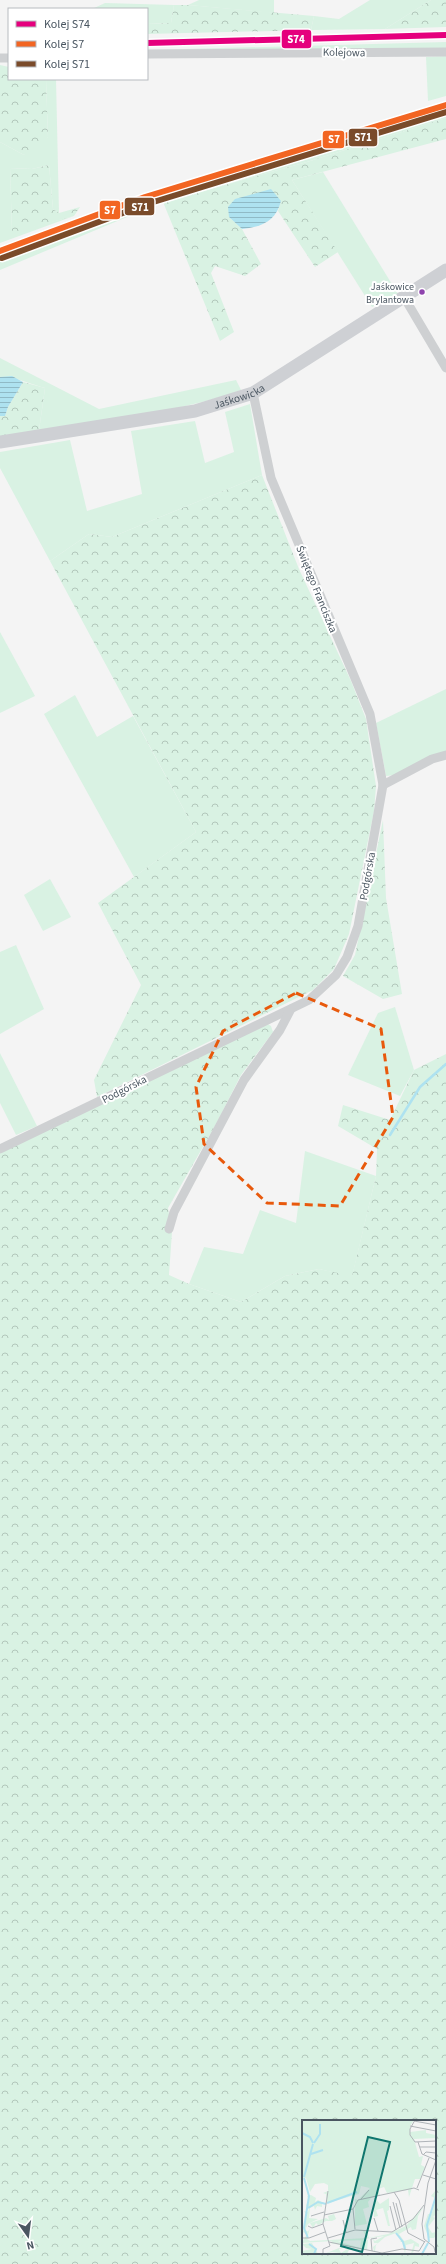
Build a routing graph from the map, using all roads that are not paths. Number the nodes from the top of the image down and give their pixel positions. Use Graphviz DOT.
graph roads {
  1 [pos="446,52"];
  2 [pos="148,54"];
  3 [pos="446,270"];
  4 [pos="404,297"];
  5 [pos="446,368"];
  6 [pos="253,393"];
  7 [pos="0,442"];
  8 [pos="446,755"];
  9 [pos="383,785"];
  10 [pos="291,1009"];
  11 [pos="0,1149"];
  12 [pos="169,1229"];
  1 -- 2 [label="street, Kolejowa"];
  3 -- 4 [label="street, Jaśkowicka"];
  4 -- 5 [label="street"];
  4 -- 6 [label="street, Jaśkowicka"];
  6 -- 7 [label="street, Jaśkowicka"];
  6 -- 9 [label="street, Świętego Franciszka"];
  8 -- 9 [label="street"];
  9 -- 10 [label="street, Podgórska"];
  10 -- 11 [label="street, Podgórska"];
  10 -- 12 [label="street"];
}
